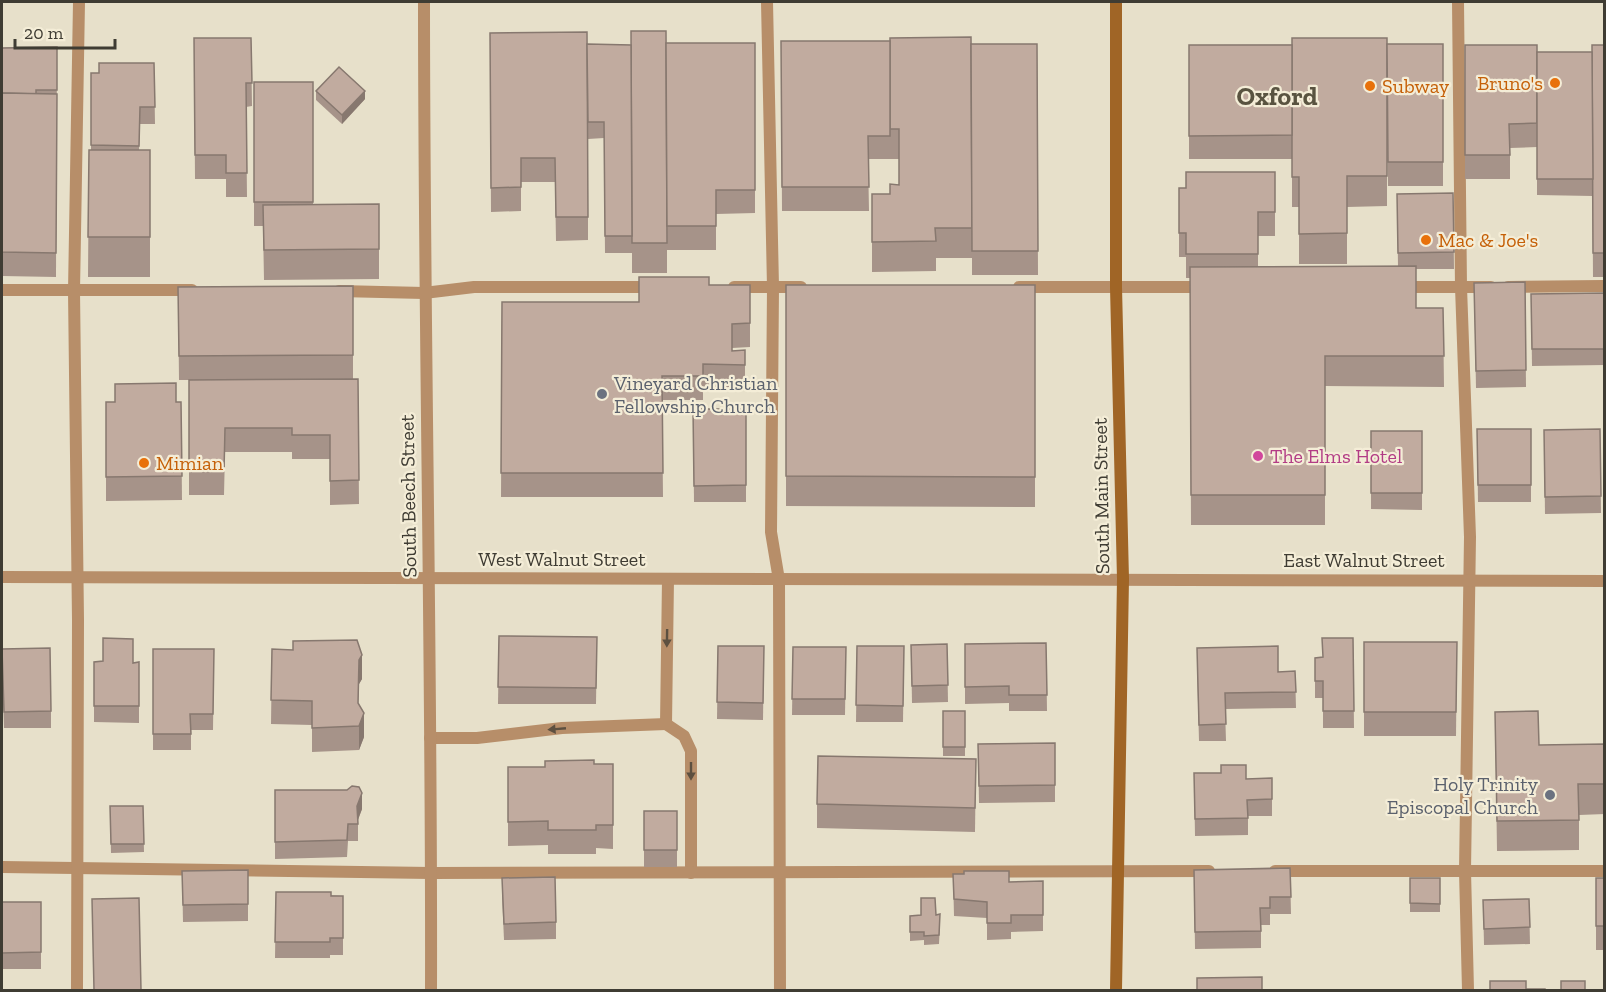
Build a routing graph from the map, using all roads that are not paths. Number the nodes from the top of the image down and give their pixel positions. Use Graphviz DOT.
graph roads {
  1 [pos="79,2"];
  2 [pos="424,2"];
  3 [pos="767,2"];
  4 [pos="1116,2"];
  5 [pos="1458,2"];
  6 [pos="1605,286"];
  7 [pos="665,287"];
  8 [pos="725,287"];
  9 [pos="773,287"];
  10 [pos="820,287"];
  11 [pos="1008,287"];
  12 [pos="1116,287"];
  13 [pos="1214,287"];
  14 [pos="1390,287"];
  15 [pos="1461,287"];
  16 [pos="2,290"];
  17 [pos="201,290"];
  18 [pos="74,291"];
  19 [pos="328,291"];
  20 [pos="424,292"];
  21 [pos="2,576"];
  22 [pos="78,577"];
  23 [pos="429,579"];
  24 [pos="668,579"];
  25 [pos="1123,579"];
  26 [pos="778,580"];
  27 [pos="1468,580"];
  28 [pos="1605,580"];
  29 [pos="666,724"];
  30 [pos="430,738"];
  31 [pos="2,867"];
  32 [pos="78,868"];
  33 [pos="1217,871"];
  34 [pos="1264,871"];
  35 [pos="1465,871"];
  36 [pos="1605,871"];
  37 [pos="1116,872"];
  38 [pos="431,873"];
  39 [pos="691,873"];
  40 [pos="779,874"];
  41 [pos="77,990"];
  42 [pos="431,990"];
  43 [pos="780,990"];
  44 [pos="1116,990"];
  45 [pos="1468,990"];
  1 -- 18 [label="street"];
  2 -- 20 [label="street, South Beech Street"];
  3 -- 9 [label="street"];
  4 -- 12 [label="main road, South Main Street"];
  5 -- 15 [label="street"];
  6 -- 15 [label="street"];
  7 -- 20 [label="street"];
  8 -- 9 [label="street"];
  9 -- 10 [label="street"];
  9 -- 26 [label="street"];
  11 -- 12 [label="street"];
  12 -- 13 [label="street"];
  12 -- 25 [label="main road, South Main Street"];
  14 -- 15 [label="street"];
  15 -- 27 [label="street"];
  16 -- 18 [label="street"];
  17 -- 18 [label="street"];
  18 -- 22 [label="street"];
  19 -- 20 [label="street"];
  20 -- 23 [label="street, South Beech Street"];
  21 -- 22 [label="street, West Walnut Street"];
  22 -- 23 [label="street, West Walnut Street"];
  22 -- 32 [label="street"];
  23 -- 24 [label="street, West Walnut Street"];
  23 -- 30 [label="street, South Beech Street"];
  24 -- 26 [label="street, West Walnut Street"];
  24 -- 29 [label="street, one-way"];
  25 -- 26 [label="street, West Walnut Street"];
  25 -- 27 [label="street, East Walnut Street"];
  25 -- 37 [label="main road, South Main Street"];
  26 -- 40 [label="street"];
  27 -- 28 [label="street, East Walnut Street"];
  27 -- 35 [label="street"];
  29 -- 30 [label="street, one-way"];
  29 -- 39 [label="street, one-way"];
  30 -- 38 [label="street, South Beech Street"];
  31 -- 32 [label="street"];
  32 -- 38 [label="street"];
  32 -- 41 [label="street"];
  33 -- 37 [label="street"];
  34 -- 35 [label="street"];
  35 -- 36 [label="street"];
  35 -- 45 [label="street"];
  37 -- 40 [label="street"];
  37 -- 44 [label="main road, South Main Street"];
  38 -- 39 [label="street"];
  38 -- 42 [label="street, South Beech Street"];
  39 -- 40 [label="street"];
  40 -- 43 [label="street"];
}
